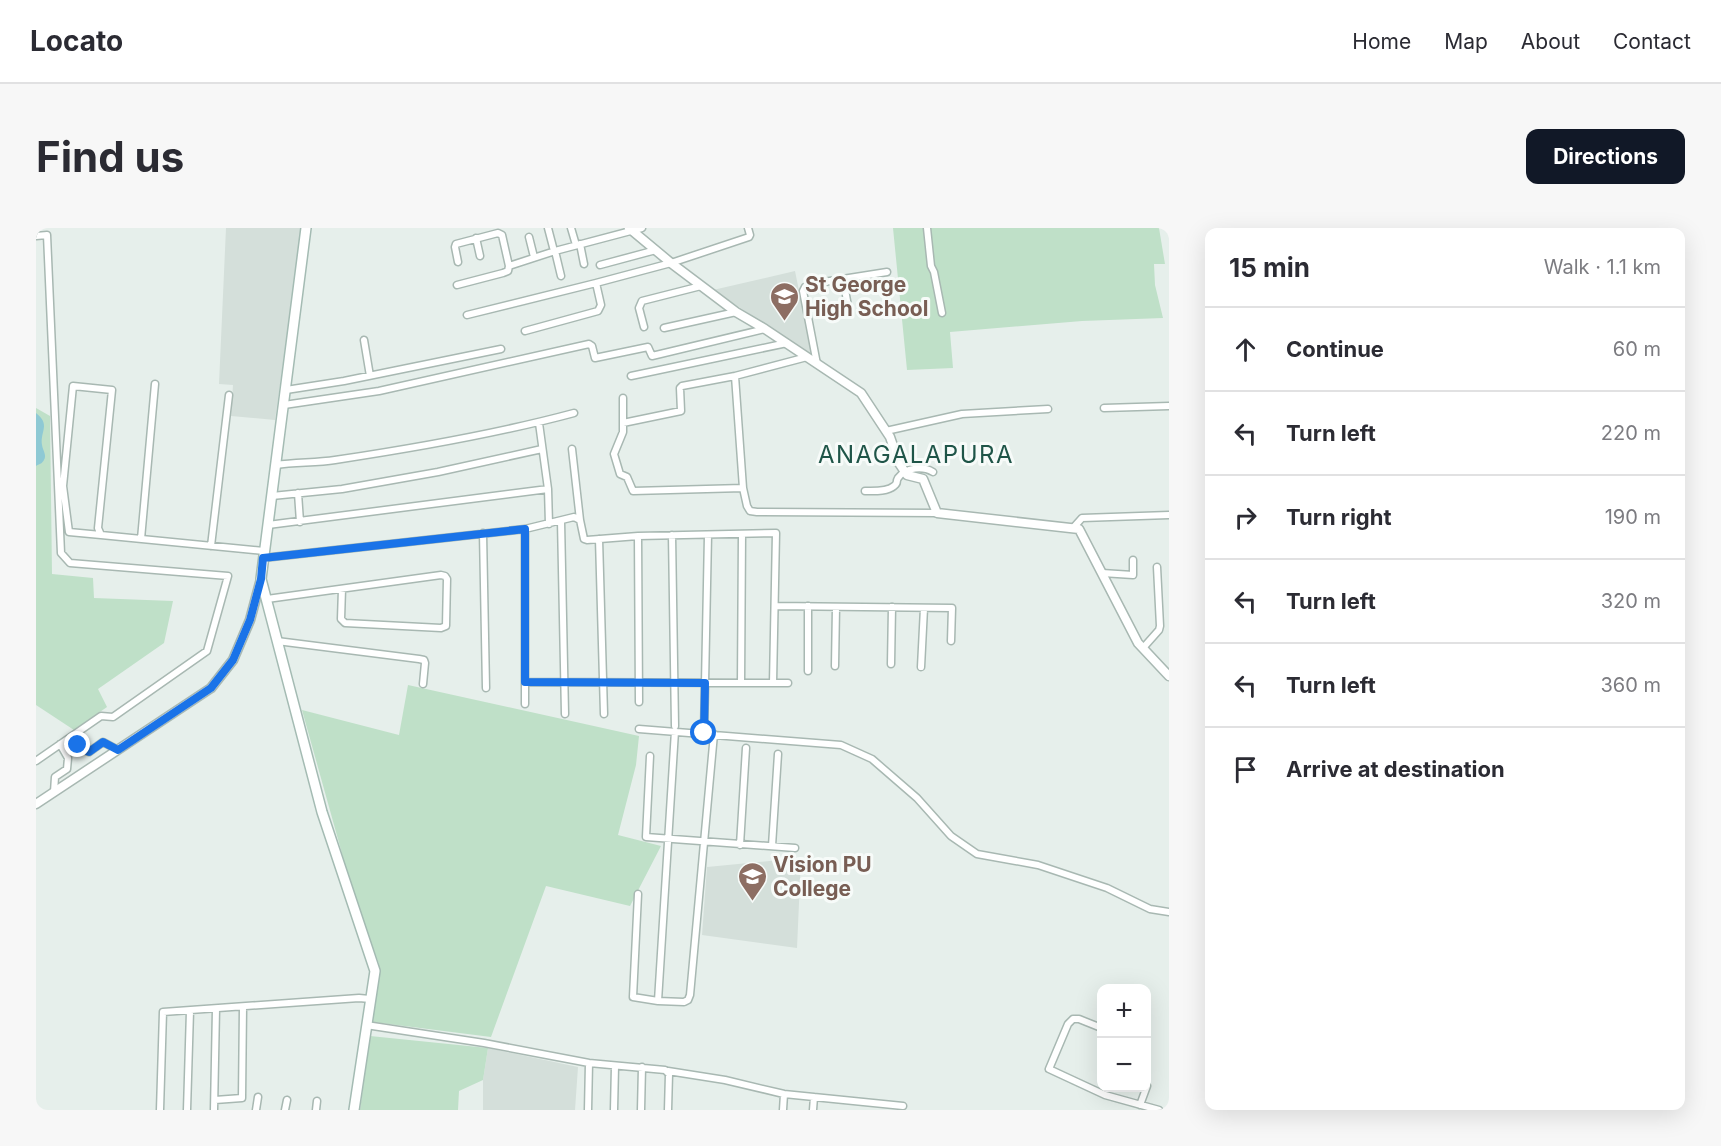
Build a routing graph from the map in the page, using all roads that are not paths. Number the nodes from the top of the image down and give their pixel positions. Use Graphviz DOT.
graph roads {
  1 [pos="306,228"];
  2 [pos="548,228"];
  3 [pos="571,228"];
  4 [pos="642,228"];
  5 [pos="748,228"];
  6 [pos="927,228"];
  7 [pos="631,229"];
  8 [pos="36,236"];
  9 [pos="529,237"];
  10 [pos="476,238"];
  11 [pos="578,244"];
  12 [pos="656,250"];
  13 [pos="555,251"];
  14 [pos="480,256"];
  15 [pos="534,257"];
  16 [pos="458,262"];
  17 [pos="671,263"];
  18 [pos="584,264"];
  19 [pos="600,265"];
  20 [pos="509,266"];
  21 [pos="887,272"];
  22 [pos="561,276"];
  23 [pos="843,279"];
  24 [pos="596,283"];
  25 [pos="457,285"];
  26 [pos="701,286"];
  27 [pos="848,306"];
  28 [pos="736,312"];
  29 [pos="942,313"];
  30 [pos="467,315"];
  31 [pos="644,327"];
  32 [pos="664,328"];
  33 [pos="765,328"];
  34 [pos="525,330"];
  35 [pos="364,340"];
  36 [pos="787,343"];
  37 [pos="501,349"];
  38 [pos="807,357"];
  39 [pos="817,364"];
  40 [pos="370,376"];
  41 [pos="630,376"];
  42 [pos="735,376"];
  43 [pos="154,384"];
  44 [pos="286,390"];
  45 [pos="230,395"];
  46 [pos="623,398"];
  47 [pos="284,405"];
  48 [pos="1169,406"];
  49 [pos="1104,408"];
  50 [pos="1048,409"];
  51 [pos="574,414"];
  52 [pos="539,423"];
  53 [pos="623,423"];
  54 [pos="886,431"];
  55 [pos="542,449"];
  56 [pos="572,449"];
  57 [pos="276,465"];
  58 [pos="905,472"];
  59 [pos="933,472"];
  60 [pos="743,488"];
  61 [pos="548,489"];
  62 [pos="865,491"];
  63 [pos="298,493"];
  64 [pos="272,496"];
  65 [pos="937,513"];
  66 [pos="1169,515"];
  67 [pos="580,520"];
  68 [pos="561,521"];
  69 [pos="300,522"];
  70 [pos="549,524"];
  71 [pos="268,525"];
  72 [pos="1073,528"];
  73 [pos="525,529"];
  74 [pos="483,533"];
  75 [pos="742,534"];
  76 [pos="101,535"];
  77 [pos="672,535"];
  78 [pos="708,535"];
  79 [pos="638,536"];
  80 [pos="141,539"];
  81 [pos="599,539"];
  82 [pos="211,546"];
  83 [pos="264,555"];
  84 [pos="1133,560"];
  85 [pos="1157,567"];
  86 [pos="1102,573"];
  87 [pos="261,579"];
  88 [pos="342,589"];
  89 [pos="267,599"];
  90 [pos="775,606"];
  91 [pos="808,606"];
  92 [pos="836,607"];
  93 [pos="892,607"];
  94 [pos="924,608"];
  95 [pos="278,641"];
  96 [pos="951,641"];
  97 [pos="1143,648"];
  98 [pos="891,664"];
  99 [pos="835,666"];
  100 [pos="921,667"];
  101 [pos="808,671"];
  102 [pos="1169,676"];
  103 [pos="525,682"];
  104 [pos="564,683"];
  105 [pos="676,683"];
  106 [pos="705,683"];
  107 [pos="741,683"];
  108 [pos="773,683"];
  109 [pos="788,683"];
  110 [pos="423,684"];
  111 [pos="603,684"];
  112 [pos="638,684"];
  113 [pos="486,688"];
  114 [pos="639,702"];
  115 [pos="525,704"];
  116 [pos="565,714"];
  117 [pos="604,714"];
  118 [pos="675,728"];
  119 [pos="639,729"];
  120 [pos="704,733"];
  121 [pos="714,734"];
  122 [pos="72,736"];
  123 [pos="60,744"];
  124 [pos="746,748"];
  125 [pos="118,750"];
  126 [pos="778,754"];
  127 [pos="650,756"];
  128 [pos="36,761"];
  129 [pos="54,792"];
  130 [pos="36,804"];
  131 [pos="668,838"];
  132 [pos="704,841"];
  133 [pos="740,844"];
  134 [pos="772,846"];
  135 [pos="795,848"];
  136 [pos="638,894"];
  137 [pos="1169,912"];
  138 [pos="370,999"];
  139 [pos="658,1000"];
  140 [pos="243,1007"];
  141 [pos="216,1009"];
  142 [pos="190,1011"];
  143 [pos="366,1025"];
  144 [pos="1097,1027"];
  145 [pos="589,1064"];
  146 [pos="615,1066"];
  147 [pos="642,1067"];
  148 [pos="668,1071"];
  149 [pos="1145,1092"];
  150 [pos="784,1094"];
  151 [pos="258,1097"];
  152 [pos="814,1097"];
  153 [pos="214,1100"];
  154 [pos="287,1100"];
  155 [pos="840,1100"];
  156 [pos="317,1101"];
  157 [pos="1140,1105"];
  158 [pos="865,1106"];
  159 [pos="903,1106"];
  160 [pos="888,1107"];
  161 [pos="160,1110"];
  162 [pos="188,1110"];
  163 [pos="214,1110"];
  164 [pos="256,1110"];
  165 [pos="285,1110"];
  166 [pos="316,1110"];
  167 [pos="354,1110"];
  168 [pos="588,1110"];
  169 [pos="614,1110"];
  170 [pos="641,1110"];
  171 [pos="668,1110"];
  172 [pos="783,1110"];
  173 [pos="813,1110"];
  174 [pos="839,1110"];
  175 [pos="1157,1110"];
  1 -- 44 [label="main road"];
  2 -- 13 [label="street"];
  3 -- 11 [label="street"];
  4 -- 7 [label="street"];
  5 -- 17 [label="street"];
  6 -- 29 [label="street"];
  7 -- 11 [label="street"];
  7 -- 12 [label="street"];
  8 -- 122 [label="street"];
  9 -- 15 [label="street"];
  10 -- 14 [label="street"];
  10 -- 16 [label="street"];
  10 -- 20 [label="street"];
  11 -- 13 [label="street"];
  11 -- 18 [label="street"];
  12 -- 17 [label="street"];
  12 -- 19 [label="street"];
  13 -- 15 [label="street"];
  13 -- 22 [label="street"];
  15 -- 20 [label="street"];
  17 -- 24 [label="street"];
  17 -- 26 [label="street"];
  20 -- 25 [label="street"];
  21 -- 23 [label="street"];
  23 -- 27 [label="street"];
  23 -- 39 [label="street"];
  24 -- 30 [label="street"];
  24 -- 34 [label="street"];
  26 -- 28 [label="street"];
  26 -- 31 [label="street"];
  28 -- 32 [label="street"];
  28 -- 33 [label="street"];
  33 -- 36 [label="street"];
  33 -- 47 [label="street"];
  35 -- 40 [label="street"];
  36 -- 38 [label="street"];
  36 -- 41 [label="street"];
  37 -- 40 [label="street"];
  38 -- 39 [label="street"];
  38 -- 42 [label="street"];
  39 -- 54 [label="street"];
  40 -- 44 [label="street"];
  42 -- 53 [label="street"];
  42 -- 60 [label="street"];
  43 -- 80 [label="street"];
  44 -- 47 [label="main road"];
  45 -- 82 [label="street"];
  46 -- 53 [label="street"];
  47 -- 57 [label="main road"];
  48 -- 49 [label="street"];
  50 -- 54 [label="street"];
  51 -- 52 [label="street"];
  52 -- 55 [label="street"];
  52 -- 57 [label="street"];
  53 -- 60 [label="street"];
  54 -- 58 [label="street"];
  55 -- 61 [label="street"];
  55 -- 63 [label="street"];
  56 -- 67 [label="street"];
  57 -- 64 [label="main road"];
  58 -- 59 [label="street"];
  58 -- 62 [label="street"];
  58 -- 65 [label="street"];
  60 -- 65 [label="street"];
  61 -- 69 [label="street"];
  61 -- 70 [label="street"];
  63 -- 64 [label="street"];
  63 -- 69 [label="street"];
  64 -- 71 [label="main road"];
  65 -- 72 [label="street"];
  66 -- 72 [label="street"];
  67 -- 68 [label="street"];
  67 -- 81 [label="street"];
  68 -- 70 [label="street"];
  68 -- 104 [label="street"];
  69 -- 71 [label="street"];
  70 -- 73 [label="street"];
  71 -- 83 [label="main road"];
  72 -- 86 [label="street"];
  73 -- 74 [label="street"];
  73 -- 103 [label="street"];
  74 -- 83 [label="street"];
  74 -- 113 [label="street"];
  75 -- 78 [label="street"];
  75 -- 90 [label="street"];
  75 -- 107 [label="street"];
  76 -- 76 [label="street"];
  76 -- 80 [label="street"];
  77 -- 78 [label="street"];
  77 -- 79 [label="street"];
  77 -- 105 [label="street"];
  78 -- 106 [label="street"];
  79 -- 81 [label="street"];
  79 -- 112 [label="street"];
  80 -- 82 [label="street"];
  81 -- 111 [label="street"];
  82 -- 83 [label="street"];
  83 -- 87 [label="main road"];
  84 -- 86 [label="street"];
  85 -- 97 [label="street"];
  86 -- 97 [label="street"];
  87 -- 89 [label="main road"];
  87 -- 125 [label="street"];
  88 -- 88 [label="street"];
  88 -- 89 [label="street"];
  89 -- 95 [label="main road"];
  90 -- 91 [label="street"];
  90 -- 108 [label="street"];
  91 -- 92 [label="street"];
  91 -- 101 [label="street"];
  92 -- 93 [label="street"];
  92 -- 99 [label="street"];
  93 -- 94 [label="street"];
  93 -- 98 [label="street"];
  94 -- 96 [label="street"];
  94 -- 100 [label="street"];
  95 -- 110 [label="street"];
  95 -- 138 [label="main road"];
  97 -- 102 [label="street"];
  103 -- 104 [label="street"];
  103 -- 115 [label="street"];
  104 -- 111 [label="street"];
  104 -- 116 [label="street"];
  105 -- 106 [label="street"];
  105 -- 112 [label="street"];
  105 -- 118 [label="street"];
  106 -- 107 [label="street"];
  106 -- 120 [label="street"];
  107 -- 108 [label="street"];
  108 -- 109 [label="street"];
  111 -- 112 [label="street"];
  111 -- 117 [label="street"];
  112 -- 114 [label="street"];
  118 -- 119 [label="street"];
  118 -- 120 [label="street"];
  118 -- 131 [label="street"];
  120 -- 121 [label="street"];
  121 -- 132 [label="street"];
  121 -- 137 [label="street"];
  122 -- 123 [label="street"];
  122 -- 125 [label="street"];
  123 -- 128 [label="street"];
  123 -- 129 [label="street"];
  124 -- 133 [label="street"];
  125 -- 129 [label="street"];
  126 -- 134 [label="street"];
  127 -- 131 [label="street"];
  129 -- 130 [label="street"];
  131 -- 132 [label="street"];
  131 -- 139 [label="street"];
  132 -- 133 [label="street"];
  132 -- 139 [label="street"];
  133 -- 134 [label="street"];
  134 -- 135 [label="street"];
  136 -- 139 [label="street"];
  138 -- 140 [label="street"];
  138 -- 143 [label="main road"];
  140 -- 141 [label="street"];
  140 -- 153 [label="street"];
  141 -- 142 [label="street"];
  141 -- 153 [label="street"];
  142 -- 161 [label="street"];
  142 -- 162 [label="street"];
  143 -- 145 [label="street"];
  143 -- 167 [label="main road"];
  144 -- 157 [label="street"];
  145 -- 146 [label="street"];
  145 -- 168 [label="street"];
  146 -- 147 [label="street"];
  146 -- 169 [label="street"];
  147 -- 148 [label="street"];
  147 -- 170 [label="street"];
  148 -- 150 [label="street"];
  148 -- 171 [label="street"];
  149 -- 157 [label="street"];
  150 -- 152 [label="street"];
  150 -- 172 [label="street"];
  151 -- 164 [label="street"];
  152 -- 155 [label="street"];
  152 -- 173 [label="street"];
  153 -- 163 [label="street"];
  154 -- 165 [label="street"];
  155 -- 158 [label="street"];
  155 -- 174 [label="street"];
  156 -- 166 [label="street"];
  157 -- 175 [label="street"];
  158 -- 160 [label="street"];
  159 -- 160 [label="street"];
}
